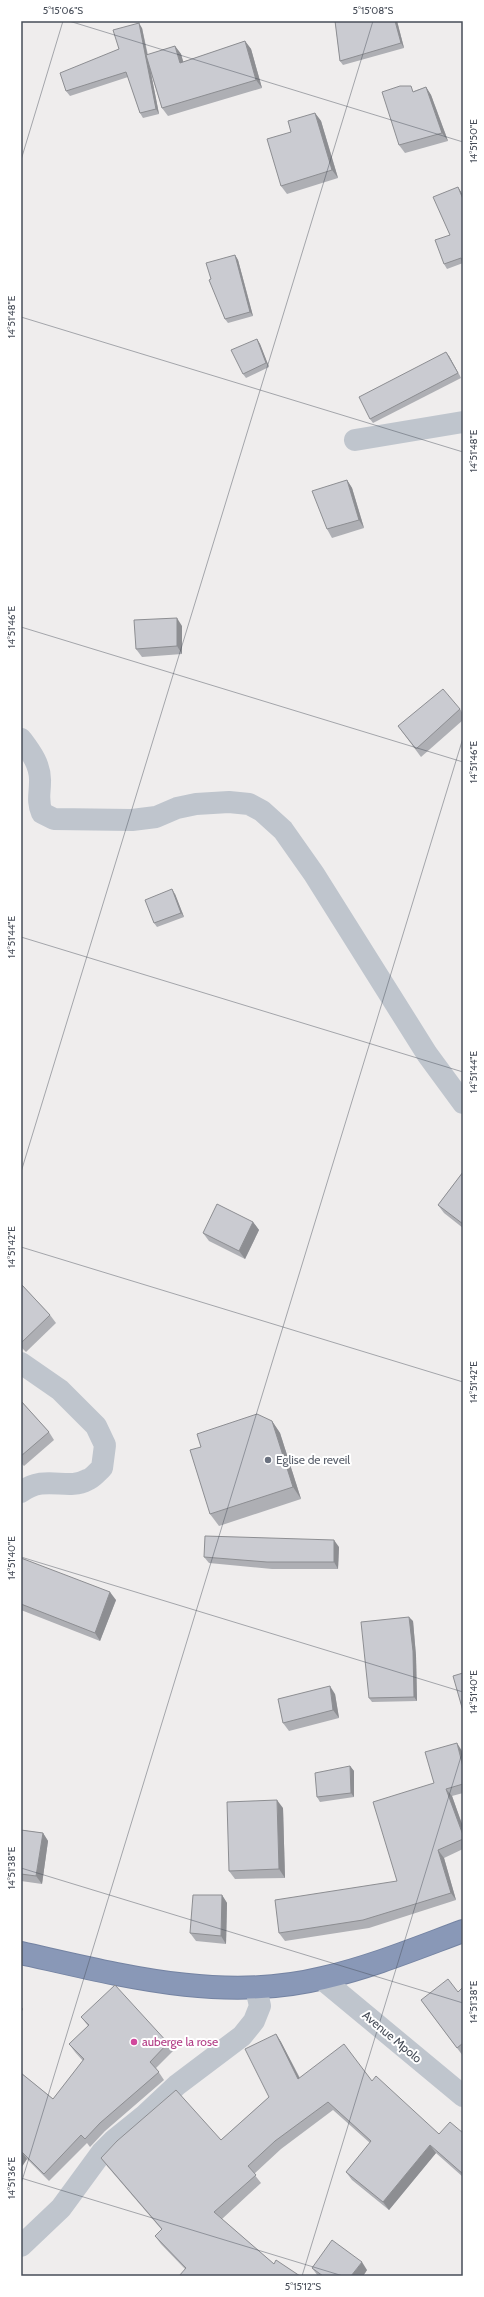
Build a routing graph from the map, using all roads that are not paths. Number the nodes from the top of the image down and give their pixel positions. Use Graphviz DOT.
graph roads {
  1 [pos="463,422"];
  2 [pos="355,440"];
  3 [pos="21,739"];
  4 [pos="463,1103"];
  5 [pos="21,1363"];
  6 [pos="21,1492"];
  7 [pos="463,1931"];
  8 [pos="21,1953"];
  9 [pos="322,1979"];
  10 [pos="256,1988"];
  11 [pos="463,2096"];
  12 [pos="21,2246"];
  1 -- 2 [label="street"];
  3 -- 4 [label="street"];
  5 -- 6 [label="street"];
  7 -- 9 [label="highway"];
  8 -- 10 [label="highway"];
  9 -- 10 [label="highway"];
  9 -- 11 [label="street, Avenue Mpolo"];
  10 -- 12 [label="street"];
}
